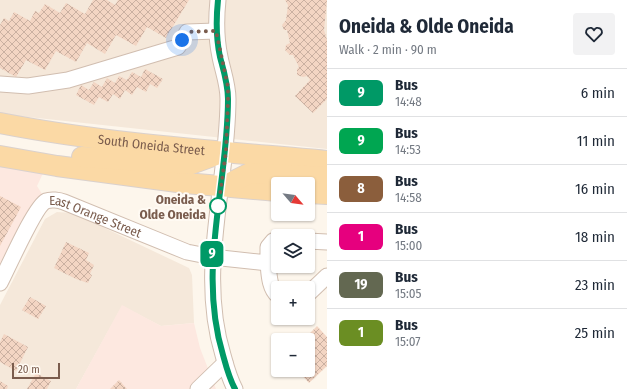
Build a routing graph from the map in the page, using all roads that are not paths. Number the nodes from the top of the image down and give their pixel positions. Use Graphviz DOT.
graph roads {
  1 [pos="218,0"];
  2 [pos="216,31"];
  3 [pos="0,84"];
  4 [pos="0,123"];
  5 [pos="226,151"];
  6 [pos="0,156"];
  7 [pos="327,161"];
  8 [pos="34,162"];
  9 [pos="327,177"];
  10 [pos="222,187"];
  11 [pos="271,190"];
  12 [pos="315,193"];
  13 [pos="327,194"];
  14 [pos="315,241"];
  15 [pos="327,242"];
  16 [pos="271,243"];
  17 [pos="212,258"];
  18 [pos="268,263"];
  19 [pos="327,276"];
  20 [pos="0,284"];
  21 [pos="271,285"];
  22 [pos="315,287"];
  23 [pos="225,363"];
  24 [pos="198,389"];
  25 [pos="235,389"];
  1 -- 2 [label="street"];
  2 -- 3 [label="street"];
  2 -- 5 [label="street"];
  4 -- 5 [label="main road, South Oneida Street"];
  5 -- 7 [label="main road, South Oneida Street"];
  5 -- 8 [label="main road"];
  5 -- 10 [label="street"];
  6 -- 8 [label="main road"];
  8 -- 10 [label="main road"];
  9 -- 10 [label="main road"];
  10 -- 11 [label="main road"];
  10 -- 17 [label="street"];
  12 -- 13 [label="main road"];
  14 -- 15 [label="street"];
  16 -- 18 [label="street"];
  17 -- 18 [label="street"];
  17 -- 20 [label="street, East Orange Street"];
  17 -- 23 [label="street"];
  18 -- 21 [label="street"];
  19 -- 22 [label="street"];
  23 -- 24 [label="street"];
  23 -- 25 [label="street"];
}
